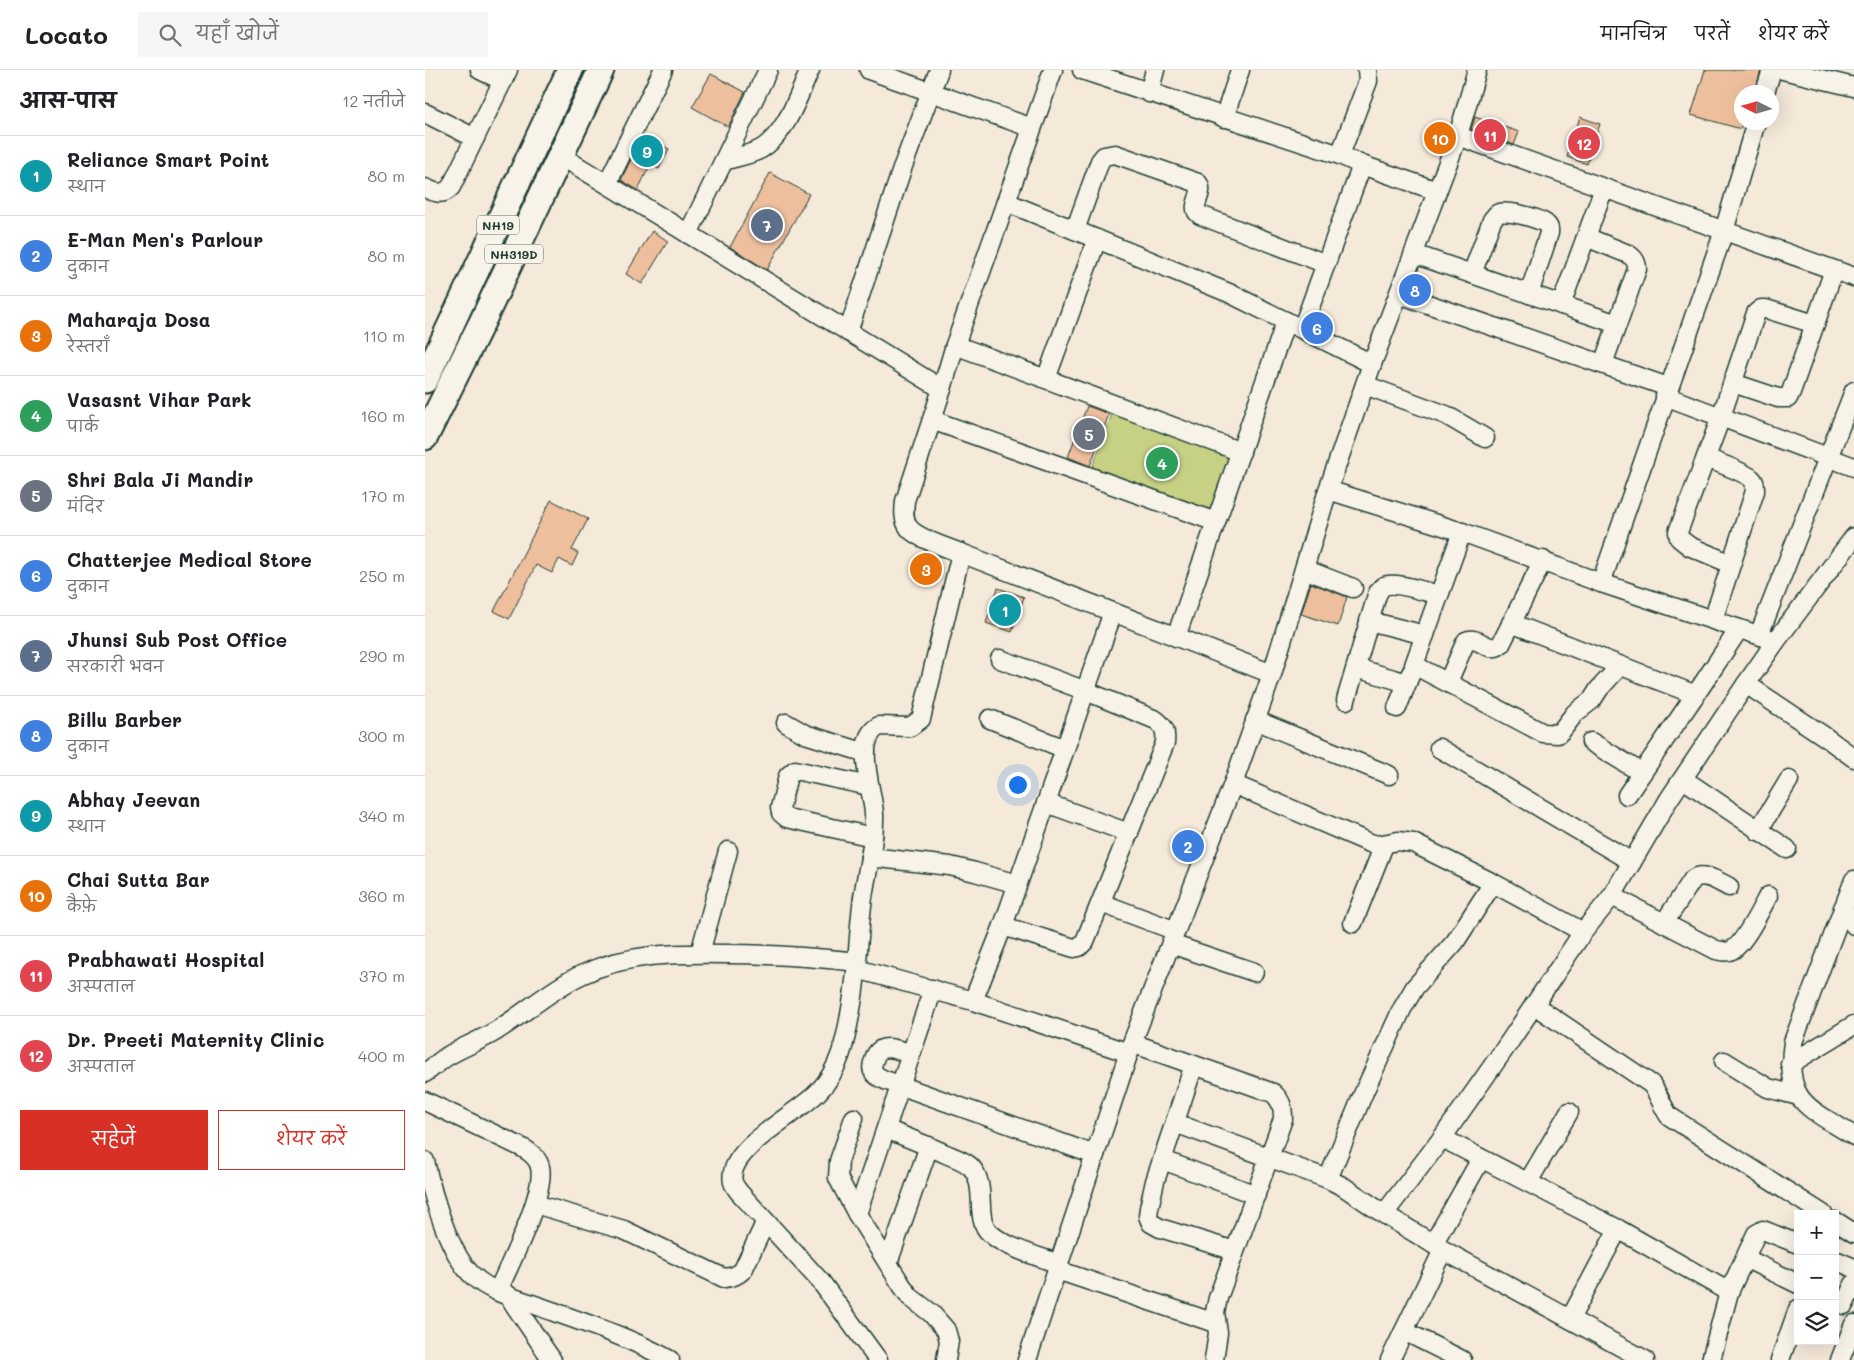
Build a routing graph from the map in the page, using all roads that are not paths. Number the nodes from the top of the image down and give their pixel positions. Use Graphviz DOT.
graph roads {
  1 [pos="480,70"];
  2 [pos="570,70"];
  3 [pos="601,70"];
  4 [pos="663,70"];
  5 [pos="768,70"];
  6 [pos="810,70"];
  7 [pos="869,70"];
  8 [pos="939,70"];
  9 [pos="1053,70"];
  10 [pos="1082,70"];
  11 [pos="1155,70"];
  12 [pos="1241,70"];
  13 [pos="1367,70"];
  14 [pos="1477,70"];
  15 [pos="1772,70"];
  16 [pos="1793,71"];
  17 [pos="505,76"];
  18 [pos="1767,85"];
  19 [pos="1854,87"];
  20 [pos="931,92"];
  21 [pos="1149,93"];
  22 [pos="425,113"];
  23 [pos="1224,118"];
  24 [pos="1032,128"];
  25 [pos="1754,130"];
  26 [pos="1458,136"];
  27 [pos="475,138"];
  28 [pos="1341,155"];
  29 [pos="561,156"];
  30 [pos="724,161"];
  31 [pos="1361,165"];
  32 [pos="607,184"];
  33 [pos="425,188"];
  34 [pos="1604,188"];
  35 [pos="1437,192"];
  36 [pos="1006,202"];
  37 [pos="1075,230"];
  38 [pos="1724,231"];
  39 [pos="688,234"];
  40 [pos="1586,237"];
  41 [pos="1097,239"];
  42 [pos="1414,254"];
  43 [pos="1325,264"];
  44 [pos="1834,270"];
  45 [pos="1472,274"];
  46 [pos="1854,277"];
  47 [pos="1399,294"];
  48 [pos="1529,294"];
  49 [pos="1561,305"];
  50 [pos="1617,324"];
  51 [pos="1815,324"];
  52 [pos="1294,325"];
  53 [pos="848,332"];
  54 [pos="955,345"];
  55 [pos="1372,364"];
  56 [pos="1603,364"];
  57 [pos="1045,379"];
  58 [pos="425,380"];
  59 [pos="1733,383"];
  60 [pos="1365,385"];
  61 [pos="942,389"];
  62 [pos="1667,391"];
  63 [pos="1852,403"];
  64 [pos="1721,417"];
  65 [pos="932,420"];
  66 [pos="425,437"];
  67 [pos="1485,438"];
  68 [pos="1241,452"];
  69 [pos="1706,458"];
  70 [pos="1829,458"];
  71 [pos="1854,467"];
  72 [pos="1328,490"];
  73 [pos="1216,522"];
  74 [pos="1462,532"];
  75 [pos="1854,537"];
  76 [pos="961,554"];
  77 [pos="1543,560"];
  78 [pos="1731,564"];
  79 [pos="1303,569"];
  80 [pos="1601,583"];
  81 [pos="1353,588"];
  82 [pos="1439,595"];
  83 [pos="1113,612"];
  84 [pos="1713,620"];
  85 [pos="1369,621"];
  86 [pos="1511,623"];
  87 [pos="1739,629"];
  88 [pos="1425,635"];
  89 [pos="1759,635"];
  90 [pos="1176,637"];
  91 [pos="1776,641"];
  92 [pos="1000,659"];
  93 [pos="1413,665"];
  94 [pos="1620,666"];
  95 [pos="1356,668"];
  96 [pos="1271,674"];
  97 [pos="1448,682"];
  98 [pos="1407,683"];
  99 [pos="1746,684"];
  100 [pos="1086,691"];
  101 [pos="1696,695"];
  102 [pos="1346,700"];
  103 [pos="1397,708"];
  104 [pos="990,719"];
  105 [pos="1255,720"];
  106 [pos="786,723"];
  107 [pos="1591,742"];
  108 [pos="1439,748"];
  109 [pos="1065,749"];
  110 [pos="866,753"];
  111 [pos="1854,758"];
  112 [pos="1641,773"];
  113 [pos="1389,775"];
  114 [pos="1683,779"];
  115 [pos="1789,780"];
  116 [pos="1233,784"];
  117 [pos="869,786"];
  118 [pos="1627,795"];
  119 [pos="1046,803"];
  120 [pos="1758,831"];
  121 [pos="1129,833"];
  122 [pos="873,837"];
  123 [pos="1384,845"];
  124 [pos="1787,849"];
  125 [pos="729,851"];
  126 [pos="870,857"];
  127 [pos="1632,862"];
  128 [pos="1854,880"];
  129 [pos="1493,883"];
  130 [pos="1017,884"];
  131 [pos="1729,887"];
  132 [pos="1613,896"];
  133 [pos="1768,896"];
  134 [pos="1101,903"];
  135 [pos="1843,908"];
  136 [pos="1353,922"];
  137 [pos="1664,922"];
  138 [pos="1854,924"];
  139 [pos="1003,926"];
  140 [pos="1583,932"];
  141 [pos="1174,937"];
  142 [pos="701,953"];
  143 [pos="858,966"];
  144 [pos="1254,972"];
  145 [pos="933,988"];
  146 [pos="973,1001"];
  147 [pos="1534,1005"];
  148 [pos="1854,1025"];
  149 [pos="1131,1048"];
  150 [pos="911,1054"];
  151 [pos="1724,1061"];
  152 [pos="1790,1064"];
  153 [pos="1194,1065"];
  154 [pos="425,1073"];
  155 [pos="900,1086"];
  156 [pos="1799,1096"];
  157 [pos="425,1101"];
  158 [pos="1569,1112"];
  159 [pos="854,1118"];
  160 [pos="1175,1123"];
  161 [pos="886,1129"];
  162 [pos="1854,1136"];
  163 [pos="1442,1138"];
  164 [pos="929,1146"];
  165 [pos="1095,1155"];
  166 [pos="1269,1157"];
  167 [pos="1481,1159"];
  168 [pos="1163,1160"];
  169 [pos="425,1161"];
  170 [pos="1328,1179"];
  171 [pos="1528,1182"];
  172 [pos="1255,1194"];
  173 [pos="535,1204"];
  174 [pos="1817,1210"];
  175 [pos="857,1214"];
  176 [pos="1384,1214"];
  177 [pos="765,1223"];
  178 [pos="1839,1224"];
  179 [pos="1618,1229"];
  180 [pos="1854,1233"];
  181 [pos="1794,1242"];
  182 [pos="1438,1247"];
  183 [pos="1235,1251"];
  184 [pos="1745,1258"];
  185 [pos="1839,1262"];
  186 [pos="888,1263"];
  187 [pos="1058,1267"];
  188 [pos="1854,1268"];
  189 [pos="1794,1282"];
  190 [pos="1854,1284"];
  191 [pos="1729,1292"];
  192 [pos="502,1293"];
  193 [pos="1844,1305"];
  194 [pos="1571,1319"];
  195 [pos="1794,1320"];
  196 [pos="1215,1323"];
  197 [pos="1854,1324"];
  198 [pos="1404,1332"];
  199 [pos="1637,1358"];
  200 [pos="552,1360"];
  201 [pos="670,1360"];
  202 [pos="878,1360"];
  203 [pos="946,1360"];
  204 [pos="1027,1360"];
  205 [pos="1214,1360"];
  206 [pos="1390,1360"];
  207 [pos="1461,1360"];
  208 [pos="1711,1360"];
  209 [pos="1780,1360"];
  210 [pos="1840,1360"];
  1 -- 17 [label="street"];
  2 -- 58 [label="highway, NH19"];
  3 -- 29 [label="highway, NH319D"];
  4 -- 32 [label="street"];
  5 -- 30 [label="street"];
  6 -- 30 [label="street"];
  7 -- 20 [label="street"];
  8 -- 20 [label="street"];
  9 -- 24 [label="street"];
  10 -- 21 [label="street"];
  11 -- 21 [label="street"];
  12 -- 23 [label="street"];
  13 -- 28 [label="street"];
  14 -- 26 [label="street"];
  15 -- 18 [label="street"];
  16 -- 19 [label="street"];
  17 -- 27 [label="street"];
  20 -- 24 [label="street"];
  20 -- 53 [label="street"];
  21 -- 23 [label="street"];
  22 -- 27 [label="street"];
  23 -- 28 [label="street"];
  24 -- 36 [label="street"];
  25 -- 38 [label="street"];
  26 -- 34 [label="street"];
  26 -- 35 [label="street"];
  27 -- 33 [label="street"];
  28 -- 31 [label="street"];
  29 -- 32 [label="street"];
  29 -- 66 [label="highway, NH319D"];
  30 -- 39 [label="street"];
  31 -- 35 [label="street"];
  31 -- 43 [label="street"];
  32 -- 39 [label="street"];
  34 -- 38 [label="street"];
  34 -- 40 [label="street"];
  35 -- 42 [label="street"];
  36 -- 37 [label="street"];
  36 -- 54 [label="street"];
  37 -- 41 [label="street"];
  37 -- 43 [label="street"];
  38 -- 44 [label="street"];
  38 -- 62 [label="street"];
  39 -- 53 [label="street"];
  40 -- 49 [label="street"];
  40 -- 50 [label="street"];
  41 -- 52 [label="street"];
  41 -- 57 [label="street"];
  42 -- 45 [label="street"];
  42 -- 47 [label="street"];
  43 -- 52 [label="street"];
  44 -- 46 [label="street"];
  44 -- 51 [label="street"];
  45 -- 48 [label="street"];
  45 -- 48 [label="street"];
  47 -- 55 [label="street"];
  47 -- 56 [label="street"];
  48 -- 49 [label="street"];
  49 -- 50 [label="street"];
  50 -- 56 [label="street"];
  51 -- 59 [label="street"];
  51 -- 59 [label="street"];
  52 -- 55 [label="street"];
  52 -- 68 [label="street"];
  53 -- 61 [label="street"];
  54 -- 57 [label="street"];
  54 -- 61 [label="street"];
  55 -- 60 [label="street"];
  56 -- 62 [label="street"];
  57 -- 68 [label="street"];
  59 -- 64 [label="street"];
  60 -- 67 [label="street"];
  60 -- 72 [label="street"];
  61 -- 65 [label="street"];
  62 -- 64 [label="street"];
  62 -- 80 [label="street"];
  63 -- 70 [label="street"];
  64 -- 69 [label="street"];
  64 -- 70 [label="street"];
  65 -- 73 [label="street"];
  65 -- 76 [label="street"];
  68 -- 73 [label="street"];
  69 -- 78 [label="street"];
  69 -- 78 [label="street"];
  70 -- 71 [label="street"];
  70 -- 89 [label="street"];
  72 -- 74 [label="street"];
  72 -- 79 [label="street"];
  73 -- 90 [label="street"];
  74 -- 77 [label="street"];
  74 -- 82 [label="street"];
  75 -- 91 [label="street"];
  76 -- 83 [label="street"];
  76 -- 110 [label="street"];
  77 -- 80 [label="street"];
  77 -- 86 [label="street"];
  78 -- 84 [label="street"];
  79 -- 81 [label="street"];
  79 -- 96 [label="street"];
  80 -- 84 [label="street"];
  82 -- 85 [label="street"];
  82 -- 88 [label="street"];
  83 -- 90 [label="street"];
  83 -- 100 [label="street"];
  84 -- 87 [label="street"];
  85 -- 88 [label="street"];
  85 -- 95 [label="street"];
  86 -- 94 [label="street"];
  86 -- 97 [label="street"];
  87 -- 89 [label="street"];
  87 -- 101 [label="street"];
  88 -- 93 [label="street"];
  89 -- 91 [label="street"];
  90 -- 96 [label="street"];
  91 -- 99 [label="street"];
  92 -- 100 [label="street"];
  93 -- 97 [label="street"];
  93 -- 98 [label="street"];
  94 -- 97 [label="street"];
  94 -- 101 [label="street"];
  95 -- 98 [label="street"];
  95 -- 102 [label="street"];
  96 -- 105 [label="street"];
  98 -- 103 [label="street"];
  99 -- 111 [label="street"];
  99 -- 114 [label="street"];
  100 -- 109 [label="street"];
  100 -- 121 [label="street"];
  101 -- 112 [label="street"];
  104 -- 109 [label="street"];
  105 -- 113 [label="street"];
  105 -- 116 [label="street"];
  106 -- 110 [label="street"];
  107 -- 112 [label="street"];
  108 -- 127 [label="street"];
  109 -- 119 [label="street"];
  110 -- 117 [label="street"];
  112 -- 118 [label="street"];
  114 -- 120 [label="street"];
  114 -- 127 [label="street"];
  115 -- 120 [label="street"];
  116 -- 123 [label="street"];
  116 -- 141 [label="street"];
  117 -- 122 [label="street"];
  117 -- 122 [label="street"];
  119 -- 121 [label="street"];
  119 -- 130 [label="street"];
  120 -- 124 [label="street"];
  121 -- 134 [label="street"];
  122 -- 126 [label="street"];
  123 -- 129 [label="street"];
  123 -- 136 [label="street"];
  125 -- 142 [label="street"];
  126 -- 130 [label="street"];
  126 -- 143 [label="street"];
  127 -- 132 [label="street"];
  128 -- 135 [label="street"];
  129 -- 140 [label="street"];
  129 -- 170 [label="street"];
  130 -- 139 [label="street"];
  131 -- 137 [label="street"];
  132 -- 137 [label="street"];
  132 -- 140 [label="street"];
  133 -- 137 [label="street"];
  134 -- 139 [label="street"];
  134 -- 141 [label="street"];
  135 -- 138 [label="street"];
  135 -- 152 [label="street"];
  139 -- 146 [label="street"];
  140 -- 147 [label="street"];
  141 -- 144 [label="street"];
  141 -- 149 [label="street"];
  142 -- 143 [label="street"];
  142 -- 154 [label="street"];
  143 -- 145 [label="street"];
  143 -- 177 [label="street"];
  145 -- 146 [label="street"];
  145 -- 150 [label="street"];
  146 -- 149 [label="street"];
  147 -- 163 [label="street"];
  147 -- 174 [label="street"];
  148 -- 152 [label="street"];
  149 -- 153 [label="street"];
  149 -- 165 [label="street"];
  150 -- 155 [label="street"];
  150 -- 155 [label="street"];
  151 -- 156 [label="street"];
  152 -- 156 [label="street"];
  153 -- 160 [label="street"];
  153 -- 166 [label="street"];
  155 -- 161 [label="street"];
  155 -- 165 [label="street"];
  156 -- 162 [label="street"];
  157 -- 173 [label="street"];
  158 -- 171 [label="street"];
  159 -- 175 [label="street"];
  160 -- 166 [label="street"];
  160 -- 168 [label="street"];
  161 -- 164 [label="street"];
  161 -- 175 [label="street"];
  163 -- 167 [label="street"];
  163 -- 176 [label="street"];
  164 -- 186 [label="street"];
  164 -- 187 [label="street"];
  165 -- 187 [label="street"];
  166 -- 170 [label="street"];
  166 -- 172 [label="street"];
  167 -- 171 [label="street"];
  167 -- 182 [label="street"];
  168 -- 172 [label="street"];
  168 -- 183 [label="street"];
  169 -- 192 [label="street"];
  170 -- 176 [label="street"];
  171 -- 179 [label="street"];
  172 -- 183 [label="street"];
  173 -- 177 [label="street"];
  173 -- 192 [label="street"];
  175 -- 186 [label="street"];
  176 -- 182 [label="street"];
  177 -- 202 [label="street"];
  178 -- 180 [label="street"];
  179 -- 191 [label="street"];
  179 -- 194 [label="street"];
  181 -- 184 [label="street"];
  182 -- 194 [label="street"];
  182 -- 198 [label="street"];
  183 -- 196 [label="street"];
  184 -- 189 [label="street"];
  184 -- 191 [label="street"];
  185 -- 188 [label="street"];
  186 -- 203 [label="street"];
  187 -- 196 [label="street"];
  187 -- 204 [label="street"];
  190 -- 193 [label="street"];
  191 -- 208 [label="street"];
  192 -- 200 [label="street"];
  192 -- 201 [label="street"];
  194 -- 199 [label="street"];
  195 -- 209 [label="street"];
  196 -- 205 [label="street"];
  197 -- 210 [label="street"];
  198 -- 206 [label="street"];
  198 -- 207 [label="street"];
}
